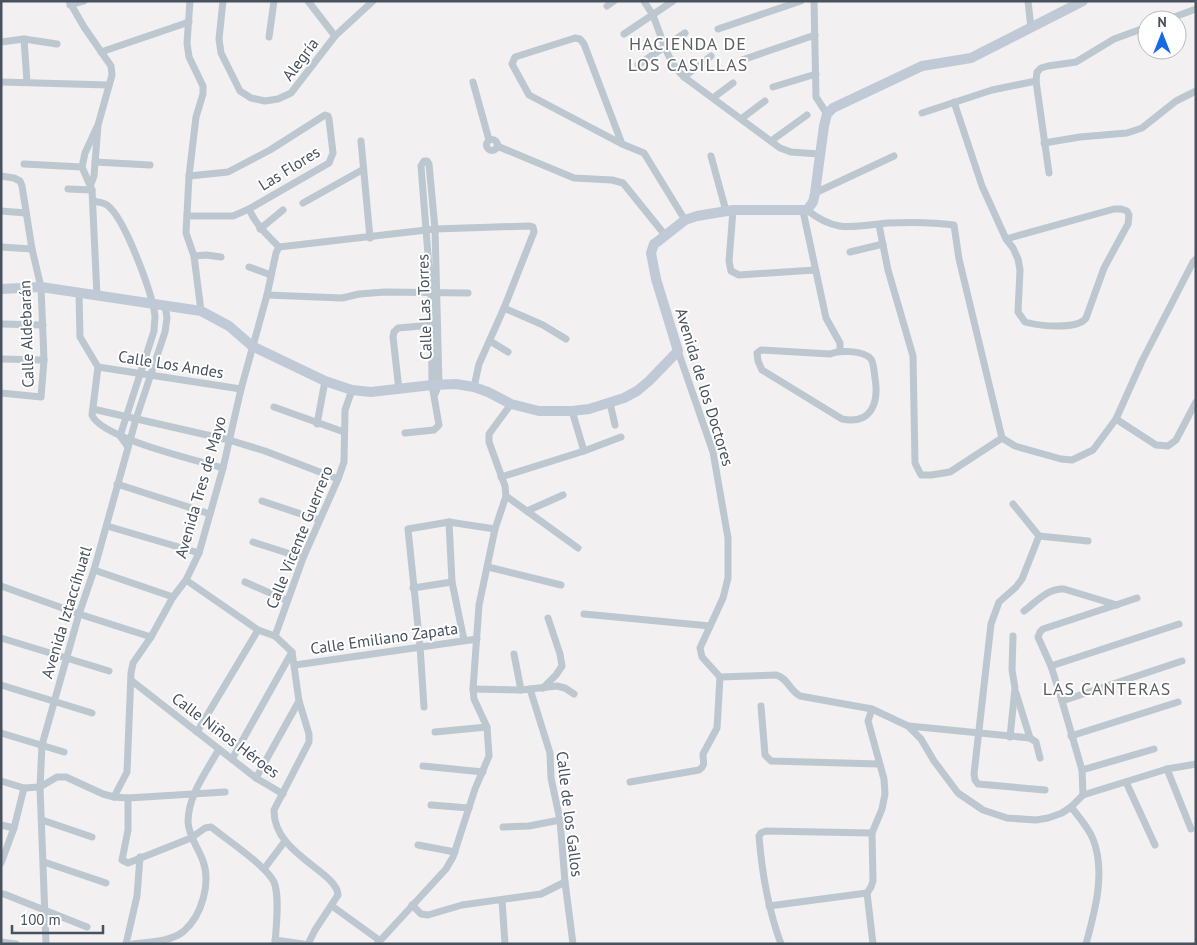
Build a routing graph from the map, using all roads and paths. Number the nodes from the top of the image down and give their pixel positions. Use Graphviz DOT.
graph roads {
  1 [pos="84,1"];
  2 [pos="190,1"];
  3 [pos="224,1"];
  4 [pos="274,1"];
  5 [pos="308,1"];
  6 [pos="373,1"];
  7 [pos="644,1"];
  8 [pos="673,1"];
  9 [pos="801,1"];
  10 [pos="814,1"];
  11 [pos="1028,1"];
  12 [pos="1083,1"];
  13 [pos="69,3"];
  14 [pos="653,16"];
  15 [pos="189,22"];
  16 [pos="1031,28"];
  17 [pos="718,29"];
  18 [pos="1137,31"];
  19 [pos="685,33"];
  20 [pos="624,34"];
  21 [pos="815,35"];
  22 [pos="335,36"];
  23 [pos="269,37"];
  24 [pos="24,40"];
  25 [pos="1,42"];
  26 [pos="57,44"];
  27 [pos="665,48"];
  28 [pos="100,52"];
  29 [pos="711,56"];
  30 [pos="742,60"];
  31 [pos="638,65"];
  32 [pos="816,74"];
  33 [pos="684,77"];
  34 [pos="1036,81"];
  35 [pos="1,82"];
  36 [pos="27,82"];
  37 [pos="474,82"];
  38 [pos="733,83"];
  39 [pos="109,85"];
  40 [pos="773,88"];
  41 [pos="1196,91"];
  42 [pos="713,98"];
  43 [pos="765,101"];
  44 [pos="954,102"];
  45 [pos="922,113"];
  46 [pos="827,114"];
  47 [pos="807,115"];
  48 [pos="741,119"];
  49 [pos="98,125"];
  50 [pos="771,140"];
  51 [pos="361,141"];
  52 [pos="1044,143"];
  53 [pos="622,144"];
  54 [pos="819,154"];
  55 [pos="710,156"];
  56 [pos="894,156"];
  57 [pos="95,162"];
  58 [pos="24,164"];
  59 [pos="150,165"];
  60 [pos="82,167"];
  61 [pos="362,170"];
  62 [pos="1048,172"];
  63 [pos="1,176"];
  64 [pos="189,176"];
  65 [pos="92,187"];
  66 [pos="68,189"];
  67 [pos="815,193"];
  68 [pos="92,201"];
  69 [pos="303,203"];
  70 [pos="249,208"];
  71 [pos="283,210"];
  72 [pos="1,211"];
  73 [pos="729,211"];
  74 [pos="805,211"];
  75 [pos="26,213"];
  76 [pos="187,216"];
  77 [pos="685,220"];
  78 [pos="879,225"];
  79 [pos="260,228"];
  80 [pos="435,229"];
  81 [pos="427,230"];
  82 [pos="665,235"];
  83 [pos="370,238"];
  84 [pos="1006,239"];
  85 [pos="883,244"];
  86 [pos="1,247"];
  87 [pos="279,248"];
  88 [pos="32,249"];
  89 [pos="850,252"];
  90 [pos="194,256"];
  91 [pos="221,257"];
  92 [pos="1196,259"];
  93 [pos="249,267"];
  94 [pos="815,270"];
  95 [pos="271,275"];
  96 [pos="41,287"];
  97 [pos="1,289"];
  98 [pos="434,292"];
  99 [pos="79,293"];
  100 [pos="468,293"];
  101 [pos="267,295"];
  102 [pos="97,296"];
  103 [pos="152,304"];
  104 [pos="165,306"];
  105 [pos="504,308"];
  106 [pos="201,311"];
  107 [pos="1,324"];
  108 [pos="432,324"];
  109 [pos="43,325"];
  110 [pos="566,339"];
  111 [pos="490,341"];
  112 [pos="252,346"];
  113 [pos="840,350"];
  114 [pos="678,351"];
  115 [pos="508,352"];
  116 [pos="1,359"];
  117 [pos="44,360"];
  118 [pos="98,366"];
  119 [pos="140,373"];
  120 [pos="151,375"];
  121 [pos="325,381"];
  122 [pos="474,387"];
  123 [pos="435,388"];
  124 [pos="241,389"];
  125 [pos="352,390"];
  126 [pos="399,390"];
  127 [pos="1,393"];
  128 [pos="1196,402"];
  129 [pos="610,403"];
  130 [pos="511,404"];
  131 [pos="274,407"];
  132 [pos="93,409"];
  133 [pos="572,411"];
  134 [pos="126,416"];
  135 [pos="136,419"];
  136 [pos="1116,419"];
  137 [pos="317,424"];
  138 [pos="615,425"];
  139 [pos="344,432"];
  140 [pos="405,433"];
  141 [pos="120,436"];
  142 [pos="621,436"];
  143 [pos="1002,438"];
  144 [pos="229,440"];
  145 [pos="129,444"];
  146 [pos="584,451"];
  147 [pos="223,468"];
  148 [pos="501,477"];
  149 [pos="338,479"];
  150 [pos="117,484"];
  151 [pos="564,495"];
  152 [pos="506,496"];
  153 [pos="262,500"];
  154 [pos="1014,504"];
  155 [pos="527,511"];
  156 [pos="210,514"];
  157 [pos="319,520"];
  158 [pos="449,522"];
  159 [pos="107,526"];
  160 [pos="495,529"];
  161 [pos="1039,536"];
  162 [pos="1088,540"];
  163 [pos="253,542"];
  164 [pos="578,548"];
  165 [pos="199,553"];
  166 [pos="303,558"];
  167 [pos="488,567"];
  168 [pos="94,570"];
  169 [pos="186,580"];
  170 [pos="245,582"];
  171 [pos="452,582"];
  172 [pos="561,585"];
  173 [pos="1,586"];
  174 [pos="413,588"];
  175 [pos="173,597"];
  176 [pos="1137,598"];
  177 [pos="286,600"];
  178 [pos="1118,605"];
  179 [pos="1024,611"];
  180 [pos="78,614"];
  181 [pos="584,614"];
  182 [pos="548,618"];
  183 [pos="1179,624"];
  184 [pos="710,626"];
  185 [pos="258,630"];
  186 [pos="275,636"];
  187 [pos="1013,636"];
  188 [pos="151,637"];
  189 [pos="1,638"];
  190 [pos="477,639"];
  191 [pos="464,640"];
  192 [pos="420,646"];
  193 [pos="292,652"];
  194 [pos="514,654"];
  195 [pos="66,658"];
  196 [pos="1182,661"];
  197 [pos="295,665"];
  198 [pos="1051,666"];
  199 [pos="108,671"];
  200 [pos="720,677"];
  201 [pos="132,681"];
  202 [pos="1,686"];
  203 [pos="543,688"];
  204 [pos="1014,688"];
  205 [pos="473,689"];
  206 [pos="530,689"];
  207 [pos="521,690"];
  208 [pos="574,694"];
  209 [pos="299,701"];
  210 [pos="1062,701"];
  211 [pos="53,702"];
  212 [pos="1178,702"];
  213 [pos="761,706"];
  214 [pos="424,707"];
  215 [pos="872,709"];
  216 [pos="92,714"];
  217 [pos="908,726"];
  218 [pos="487,727"];
  219 [pos="197,732"];
  220 [pos="435,732"];
  221 [pos="1,733"];
  222 [pos="979,734"];
  223 [pos="1071,736"];
  224 [pos="1010,737"];
  225 [pos="1030,738"];
  226 [pos="42,745"];
  227 [pos="219,749"];
  228 [pos="1154,749"];
  229 [pos="64,752"];
  230 [pos="1040,758"];
  231 [pos="232,759"];
  232 [pos="879,764"];
  233 [pos="1196,764"];
  234 [pos="422,766"];
  235 [pos="1166,769"];
  236 [pos="1082,770"];
  237 [pos="483,772"];
  238 [pos="256,778"];
  239 [pos="1,781"];
  240 [pos="630,782"];
  241 [pos="1126,782"];
  242 [pos="40,787"];
  243 [pos="24,788"];
  244 [pos="1044,790"];
  245 [pos="225,792"];
  246 [pos="283,794"];
  247 [pos="194,795"];
  248 [pos="1084,795"];
  249 [pos="114,797"];
  250 [pos="128,798"];
  251 [pos="431,805"];
  252 [pos="1071,807"];
  253 [pos="469,808"];
  254 [pos="42,820"];
  255 [pos="560,820"];
  256 [pos="1,825"];
  257 [pos="503,827"];
  258 [pos="14,828"];
  259 [pos="1191,829"];
  260 [pos="872,833"];
  261 [pos="92,837"];
  262 [pos="191,838"];
  263 [pos="285,841"];
  264 [pos="418,845"];
  265 [pos="1155,846"];
  266 [pos="455,852"];
  267 [pos="140,857"];
  268 [pos="44,862"];
  269 [pos="1,863"];
  270 [pos="264,869"];
  271 [pos="565,882"];
  272 [pos="106,883"];
  273 [pos="867,893"];
  274 [pos="4,894"];
  275 [pos="502,900"];
  276 [pos="412,905"];
  277 [pos="332,906"];
  278 [pos="769,906"];
  279 [pos="45,910"];
  280 [pos="87,927"];
  281 [pos="1,942"];
  282 [pos="275,942"];
  283 [pos="378,942"];
  284 [pos="16,944"];
  285 [pos="46,944"];
  286 [pos="126,944"];
  287 [pos="133,944"];
  288 [pos="303,944"];
  289 [pos="308,944"];
  290 [pos="505,944"];
  291 [pos="573,944"];
  292 [pos="782,944"];
  293 [pos="874,944"];
  294 [pos="1086,944"];
  1 -- 13 [label="street"];
  2 -- 15 [label="street"];
  3 -- 22 [label="street, Alegría"];
  4 -- 23 [label="street"];
  5 -- 22 [label="street"];
  6 -- 22 [label="street, Alegría"];
  7 -- 14 [label="street"];
  8 -- 14 [label="street"];
  9 -- 17 [label="street"];
  10 -- 21 [label="street"];
  11 -- 16 [label="street"];
  12 -- 16 [label="main road"];
  13 -- 28 [label="street"];
  14 -- 20 [label="street"];
  14 -- 27 [label="street"];
  15 -- 28 [label="street"];
  15 -- 64 [label="street"];
  16 -- 46 [label="main road"];
  18 -- 34 [label="street"];
  19 -- 27 [label="street"];
  21 -- 30 [label="street"];
  21 -- 32 [label="street"];
  24 -- 25 [label="street"];
  24 -- 26 [label="street"];
  24 -- 36 [label="street"];
  27 -- 31 [label="street"];
  27 -- 33 [label="street"];
  28 -- 39 [label="street"];
  29 -- 33 [label="street"];
  32 -- 40 [label="street"];
  32 -- 46 [label="street"];
  33 -- 42 [label="street"];
  34 -- 44 [label="street"];
  34 -- 52 [label="street"];
  35 -- 36 [label="street"];
  36 -- 39 [label="street"];
  37 -- 82 [label="street"];
  38 -- 42 [label="street"];
  39 -- 49 [label="street"];
  41 -- 52 [label="street"];
  42 -- 48 [label="street"];
  43 -- 48 [label="street"];
  44 -- 45 [label="street"];
  44 -- 84 [label="street"];
  46 -- 54 [label="main road"];
  47 -- 50 [label="street"];
  48 -- 50 [label="street"];
  49 -- 57 [label="street"];
  49 -- 60 [label="street"];
  50 -- 54 [label="street"];
  51 -- 61 [label="street"];
  52 -- 62 [label="street"];
  53 -- 53 [label="street"];
  53 -- 77 [label="street"];
  54 -- 67 [label="main road"];
  55 -- 73 [label="street"];
  56 -- 67 [label="street"];
  57 -- 59 [label="street"];
  57 -- 65 [label="street"];
  58 -- 60 [label="street"];
  60 -- 65 [label="street"];
  61 -- 69 [label="street"];
  61 -- 83 [label="street"];
  63 -- 75 [label="street, Calle Aldebarán"];
  64 -- 70 [label="street, Las Flores"];
  64 -- 76 [label="street"];
  65 -- 66 [label="street"];
  65 -- 68 [label="street"];
  67 -- 74 [label="main road"];
  68 -- 102 [label="street"];
  68 -- 103 [label="street"];
  70 -- 76 [label="street, Las Flores"];
  70 -- 79 [label="street"];
  71 -- 79 [label="street"];
  72 -- 75 [label="street"];
  73 -- 74 [label="main road, Avenida de los Doctores"];
  73 -- 77 [label="main road, Avenida de los Doctores"];
  73 -- 94 [label="street"];
  74 -- 78 [label="street"];
  74 -- 94 [label="street"];
  75 -- 88 [label="street, Calle Aldebarán"];
  76 -- 90 [label="street"];
  77 -- 82 [label="main road, Avenida de los Doctores"];
  78 -- 85 [label="street"];
  78 -- 143 [label="street"];
  79 -- 87 [label="street"];
  80 -- 81 [label="street"];
  80 -- 81 [label="street, Calle Las Torres"];
  80 -- 98 [label="street, Calle Las Torres"];
  80 -- 105 [label="street"];
  81 -- 83 [label="street"];
  81 -- 98 [label="street, Calle Las Torres"];
  82 -- 114 [label="main road, Avenida de los Doctores"];
  83 -- 87 [label="street"];
  84 -- 84 [label="street"];
  85 -- 89 [label="street"];
  85 -- 143 [label="street"];
  86 -- 88 [label="street"];
  87 -- 95 [label="street, Avenida Tres de Mayo"];
  88 -- 96 [label="street, Calle Aldebarán"];
  90 -- 91 [label="street"];
  90 -- 106 [label="street"];
  92 -- 136 [label="street"];
  93 -- 95 [label="street"];
  94 -- 113 [label="street"];
  95 -- 101 [label="street, Avenida Tres de Mayo"];
  96 -- 97 [label="main road"];
  96 -- 99 [label="main road"];
  96 -- 109 [label="street, Calle Aldebarán"];
  98 -- 100 [label="street"];
  98 -- 101 [label="street"];
  98 -- 108 [label="street, Calle Las Torres"];
  98 -- 123 [label="street, Calle Las Torres"];
  99 -- 102 [label="main road"];
  99 -- 118 [label="street"];
  101 -- 112 [label="street, Avenida Tres de Mayo"];
  102 -- 103 [label="main road"];
  103 -- 104 [label="main road"];
  103 -- 119 [label="street"];
  104 -- 106 [label="main road"];
  104 -- 120 [label="street, Avenida Iztaccíhuatl"];
  105 -- 110 [label="street"];
  105 -- 111 [label="street"];
  106 -- 112 [label="main road"];
  107 -- 109 [label="street"];
  108 -- 123 [label="street, Calle Las Torres"];
  108 -- 126 [label="street"];
  109 -- 117 [label="street, Calle Aldebarán"];
  111 -- 115 [label="street"];
  111 -- 122 [label="street"];
  112 -- 121 [label="main road"];
  112 -- 124 [label="street, Avenida Tres de Mayo"];
  113 -- 113 [label="street"];
  114 -- 129 [label="main road"];
  114 -- 184 [label="street, Avenida de los Doctores"];
  116 -- 117 [label="street"];
  117 -- 127 [label="street, Calle Aldebarán"];
  118 -- 119 [label="street, Calle Los Andes"];
  118 -- 132 [label="street"];
  119 -- 120 [label="street, Calle Los Andes"];
  119 -- 134 [label="street"];
  120 -- 124 [label="street, Calle Los Andes"];
  120 -- 135 [label="street, Avenida Iztaccíhuatl"];
  121 -- 125 [label="main road"];
  121 -- 137 [label="street"];
  122 -- 123 [label="main road"];
  122 -- 130 [label="main road"];
  123 -- 126 [label="main road"];
  123 -- 140 [label="street"];
  124 -- 144 [label="street, Avenida Tres de Mayo"];
  125 -- 126 [label="main road"];
  125 -- 139 [label="street, Calle Vicente Guerrero"];
  128 -- 136 [label="street"];
  129 -- 133 [label="main road"];
  129 -- 138 [label="street"];
  130 -- 133 [label="main road"];
  130 -- 148 [label="street"];
  131 -- 137 [label="street"];
  132 -- 134 [label="street"];
  132 -- 141 [label="street"];
  133 -- 146 [label="street"];
  134 -- 135 [label="street"];
  134 -- 141 [label="street"];
  135 -- 144 [label="street"];
  135 -- 145 [label="street, Avenida Iztaccíhuatl"];
  136 -- 143 [label="street"];
  137 -- 139 [label="street"];
  139 -- 149 [label="street, Calle Vicente Guerrero"];
  141 -- 145 [label="street"];
  142 -- 146 [label="street"];
  144 -- 147 [label="street, Avenida Tres de Mayo"];
  144 -- 149 [label="street"];
  145 -- 147 [label="street"];
  145 -- 150 [label="street, Avenida Iztaccíhuatl"];
  146 -- 148 [label="street"];
  147 -- 156 [label="street, Avenida Tres de Mayo"];
  148 -- 152 [label="street"];
  149 -- 157 [label="street, Calle Vicente Guerrero"];
  150 -- 156 [label="street"];
  150 -- 159 [label="street, Avenida Iztaccíhuatl"];
  151 -- 155 [label="street"];
  152 -- 155 [label="street"];
  152 -- 160 [label="street"];
  153 -- 157 [label="street"];
  154 -- 161 [label="street"];
  155 -- 164 [label="street"];
  156 -- 165 [label="street, Avenida Tres de Mayo"];
  157 -- 166 [label="street, Calle Vicente Guerrero"];
  158 -- 160 [label="street"];
  158 -- 171 [label="street"];
  158 -- 174 [label="street"];
  159 -- 165 [label="street"];
  159 -- 168 [label="street, Avenida Iztaccíhuatl"];
  160 -- 167 [label="street"];
  161 -- 162 [label="street"];
  161 -- 222 [label="street"];
  163 -- 166 [label="street"];
  165 -- 169 [label="street, Avenida Tres de Mayo"];
  166 -- 177 [label="street, Calle Vicente Guerrero"];
  167 -- 172 [label="street"];
  167 -- 190 [label="street"];
  168 -- 175 [label="street"];
  168 -- 180 [label="street, Avenida Iztaccíhuatl"];
  169 -- 175 [label="street, Avenida Tres de Mayo"];
  169 -- 185 [label="street"];
  170 -- 177 [label="street"];
  171 -- 174 [label="street"];
  171 -- 191 [label="street"];
  173 -- 180 [label="street"];
  174 -- 192 [label="street"];
  175 -- 188 [label="street, Avenida Tres de Mayo"];
  176 -- 178 [label="street"];
  177 -- 186 [label="street, Calle Vicente Guerrero"];
  178 -- 179 [label="street"];
  178 -- 198 [label="street"];
  180 -- 188 [label="street"];
  180 -- 195 [label="street, Avenida Iztaccíhuatl"];
  181 -- 184 [label="street"];
  182 -- 203 [label="street"];
  183 -- 198 [label="street"];
  184 -- 200 [label="street, Avenida de los Doctores"];
  185 -- 186 [label="street"];
  185 -- 219 [label="street"];
  186 -- 193 [label="street"];
  187 -- 204 [label="street"];
  188 -- 201 [label="street, Avenida Tres de Mayo"];
  189 -- 195 [label="street"];
  190 -- 191 [label="street, Calle Emiliano Zapata"];
  190 -- 205 [label="street"];
  191 -- 192 [label="street, Calle Emiliano Zapata"];
  192 -- 197 [label="street, Calle Emiliano Zapata"];
  192 -- 214 [label="street"];
  193 -- 197 [label="street"];
  193 -- 231 [label="street"];
  194 -- 207 [label="street"];
  195 -- 199 [label="street"];
  195 -- 211 [label="street, Avenida Iztaccíhuatl"];
  196 -- 210 [label="street"];
  197 -- 209 [label="street"];
  198 -- 210 [label="street"];
  200 -- 215 [label="street"];
  200 -- 240 [label="street"];
  201 -- 219 [label="street, Calle Niños Héroes"];
  201 -- 249 [label="street, Avenida Tres de Mayo"];
  202 -- 211 [label="street"];
  203 -- 206 [label="street"];
  203 -- 208 [label="street"];
  204 -- 224 [label="street"];
  204 -- 225 [label="street"];
  205 -- 207 [label="street"];
  205 -- 218 [label="street"];
  206 -- 207 [label="street"];
  206 -- 255 [label="street, Calle de los Gallos"];
  209 -- 238 [label="street"];
  209 -- 246 [label="street"];
  210 -- 223 [label="street"];
  211 -- 216 [label="street"];
  211 -- 226 [label="street, Avenida Iztaccíhuatl"];
  212 -- 223 [label="street"];
  213 -- 232 [label="street"];
  215 -- 217 [label="street"];
  215 -- 232 [label="street"];
  217 -- 222 [label="street"];
  217 -- 252 [label="street"];
  218 -- 220 [label="street"];
  218 -- 237 [label="street"];
  219 -- 227 [label="street, Calle Niños Héroes"];
  221 -- 226 [label="street"];
  222 -- 224 [label="street"];
  222 -- 244 [label="street"];
  223 -- 236 [label="street"];
  224 -- 225 [label="street"];
  225 -- 230 [label="street"];
  226 -- 229 [label="street"];
  226 -- 242 [label="street, Avenida Iztaccíhuatl"];
  227 -- 231 [label="street, Calle Niños Héroes"];
  227 -- 247 [label="street"];
  228 -- 236 [label="street"];
  231 -- 238 [label="street, Calle Niños Héroes"];
  232 -- 260 [label="street"];
  233 -- 235 [label="street"];
  234 -- 237 [label="street"];
  235 -- 241 [label="street"];
  235 -- 259 [label="street"];
  236 -- 248 [label="street"];
  237 -- 253 [label="street"];
  238 -- 246 [label="street, Calle Niños Héroes"];
  239 -- 243 [label="street"];
  241 -- 248 [label="street"];
  241 -- 265 [label="street"];
  242 -- 243 [label="street"];
  242 -- 249 [label="street"];
  242 -- 254 [label="street, Avenida Iztaccíhuatl"];
  243 -- 258 [label="street"];
  245 -- 247 [label="street"];
  246 -- 263 [label="street, Calle Niños Héroes"];
  247 -- 250 [label="street"];
  247 -- 262 [label="street"];
  248 -- 252 [label="street"];
  249 -- 250 [label="street"];
  250 -- 267 [label="street"];
  251 -- 253 [label="street"];
  252 -- 294 [label="street"];
  253 -- 266 [label="street"];
  254 -- 261 [label="street"];
  254 -- 268 [label="street, Avenida Iztaccíhuatl"];
  255 -- 257 [label="street"];
  255 -- 271 [label="street, Calle de los Gallos"];
  256 -- 258 [label="street"];
  258 -- 269 [label="street"];
  260 -- 273 [label="street"];
  260 -- 278 [label="street"];
  262 -- 267 [label="street"];
  262 -- 270 [label="street"];
  262 -- 287 [label="street"];
  263 -- 270 [label="street"];
  263 -- 277 [label="street, Calle Niños Héroes"];
  264 -- 266 [label="street"];
  266 -- 276 [label="street"];
  267 -- 286 [label="street"];
  268 -- 272 [label="street"];
  268 -- 279 [label="street, Avenida Iztaccíhuatl"];
  270 -- 282 [label="street"];
  271 -- 275 [label="street"];
  271 -- 291 [label="street, Calle de los Gallos"];
  273 -- 278 [label="street"];
  273 -- 293 [label="street"];
  274 -- 279 [label="street"];
  275 -- 276 [label="street"];
  275 -- 290 [label="street"];
  276 -- 283 [label="street"];
  277 -- 283 [label="street"];
  277 -- 289 [label="street"];
  278 -- 292 [label="street"];
  279 -- 280 [label="street"];
  279 -- 285 [label="street, Avenida Iztaccíhuatl"];
  281 -- 284 [label="street"];
  282 -- 288 [label="street"];
}
